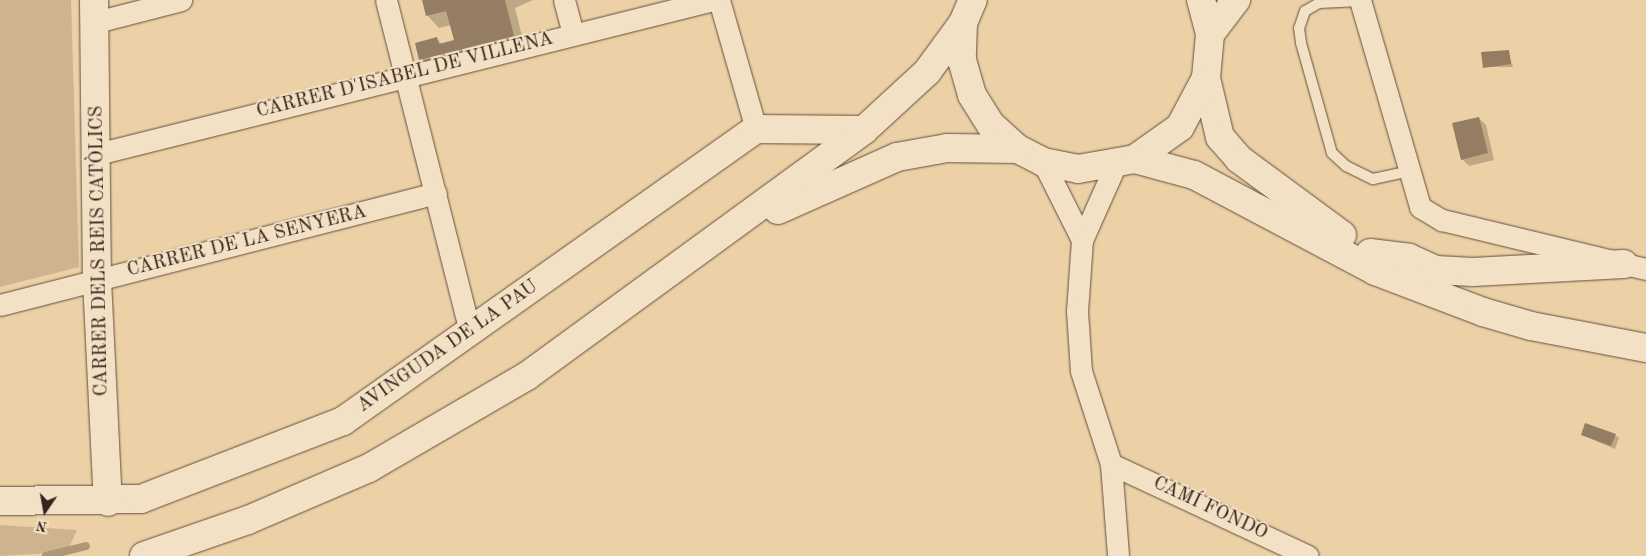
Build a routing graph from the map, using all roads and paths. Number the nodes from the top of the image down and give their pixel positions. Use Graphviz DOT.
graph roads {
  1 [pos="181,0"];
  2 [pos="386,0"];
  3 [pos="564,0"];
  4 [pos="713,0"];
  5 [pos="719,0"];
  6 [pos="1201,0"];
  7 [pos="1236,0"];
  8 [pos="1360,0"];
  9 [pos="95,11"];
  10 [pos="968,12"];
  11 [pos="573,34"];
  12 [pos="1210,34"];
  13 [pos="406,76"];
  14 [pos="1206,78"];
  15 [pos="756,129"];
  16 [pos="864,130"];
  17 [pos="1018,149"];
  18 [pos="97,154"];
  19 [pos="1043,162"];
  20 [pos="1125,163"];
  21 [pos="1407,172"];
  22 [pos="436,194"];
  23 [pos="720,239"];
  24 [pos="1082,240"];
  25 [pos="1370,253"];
  26 [pos="1635,266"];
  27 [pos="97,280"];
  28 [pos="1434,293"];
  29 [pos="0,305"];
  30 [pos="470,331"];
  31 [pos="1646,348"];
  32 [pos="1111,464"];
  33 [pos="0,501"];
  34 [pos="108,502"];
  35 [pos="144,556"];
  36 [pos="1118,556"];
  37 [pos="1308,556"];
  1 -- 9 [label="street"];
  2 -- 13 [label="street"];
  3 -- 11 [label="street"];
  4 -- 11 [label="street, CARRER D'ISABEL DE VILLENA"];
  5 -- 15 [label="street"];
  6 -- 12 [label="main road"];
  7 -- 12 [label="main road"];
  8 -- 21 [label="street"];
  8 -- 21 [label="lane"];
  9 -- 18 [label="main road, CARRER DELS REIS CATÒLICS"];
  10 -- 16 [label="main road"];
  10 -- 17 [label="main road"];
  11 -- 13 [label="street, CARRER D'ISABEL DE VILLENA"];
  12 -- 14 [label="main road"];
  13 -- 18 [label="street, CARRER D'ISABEL DE VILLENA"];
  13 -- 22 [label="street"];
  14 -- 20 [label="main road"];
  14 -- 25 [label="main road"];
  15 -- 16 [label="main road"];
  15 -- 30 [label="main road, AVINGUDA DE LA PAU"];
  16 -- 23 [label="main road"];
  17 -- 19 [label="main road"];
  17 -- 23 [label="main road"];
  18 -- 27 [label="main road, CARRER DELS REIS CATÒLICS"];
  19 -- 20 [label="main road"];
  19 -- 24 [label="street"];
  20 -- 24 [label="street"];
  20 -- 28 [label="main road"];
  21 -- 26 [label="street"];
  22 -- 27 [label="street, CARRER DE LA SENYERA"];
  22 -- 30 [label="street"];
  23 -- 35 [label="main road"];
  24 -- 32 [label="street"];
  25 -- 26 [label="main road"];
  25 -- 28 [label="main road"];
  27 -- 29 [label="street, CARRER DE LA SENYERA"];
  27 -- 34 [label="main road, CARRER DELS REIS CATÒLICS"];
  28 -- 31 [label="main road"];
  30 -- 34 [label="main road, AVINGUDA DE LA PAU"];
  32 -- 36 [label="street"];
  32 -- 37 [label="street, CAMÍ FONDO"];
  33 -- 34 [label="main road, AVINGUDA DE LA PAU"];
}
